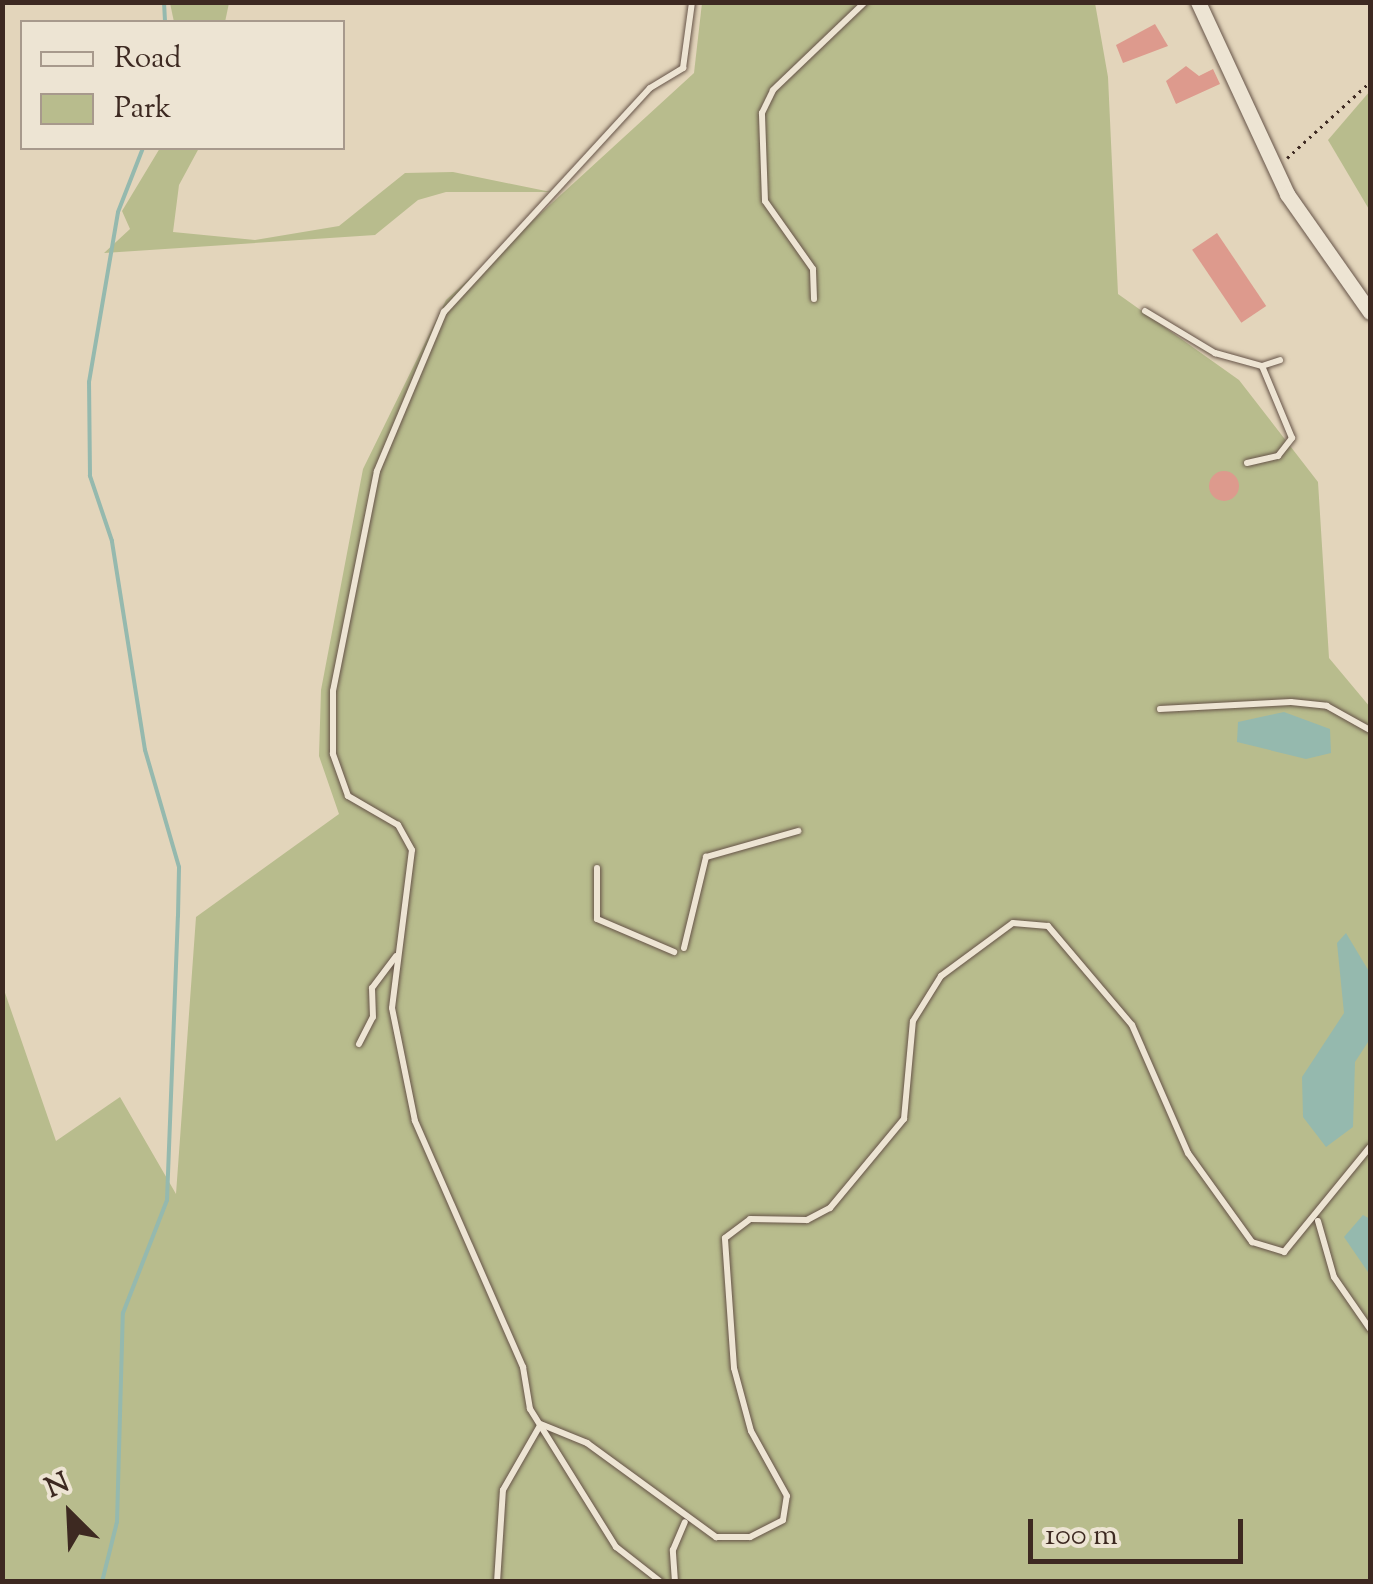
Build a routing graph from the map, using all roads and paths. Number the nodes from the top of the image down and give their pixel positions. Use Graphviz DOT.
graph roads {
  1 [pos="692,2"];
  2 [pos="865,2"];
  3 [pos="1198,2"];
  4 [pos="1370,82"];
  5 [pos="1274,170"];
  6 [pos="814,299"];
  7 [pos="1145,310"];
  8 [pos="1370,312"];
  9 [pos="1280,360"];
  10 [pos="1262,366"];
  11 [pos="1247,462"];
  12 [pos="1160,709"];
  13 [pos="1370,730"];
  14 [pos="798,830"];
  15 [pos="597,868"];
  16 [pos="684,948"];
  17 [pos="674,952"];
  18 [pos="397,956"];
  19 [pos="360,1044"];
  20 [pos="1370,1148"];
  21 [pos="1318,1222"];
  22 [pos="1370,1329"];
  23 [pos="542,1424"];
  24 [pos="685,1522"];
  25 [pos="497,1582"];
  26 [pos="660,1582"];
  27 [pos="675,1582"];
  1 -- 18 [label="lane"];
  2 -- 6 [label="lane"];
  3 -- 5 [label="street"];
  4 -- 5 [label="path"];
  5 -- 8 [label="street"];
  7 -- 10 [label="lane"];
  9 -- 10 [label="lane"];
  10 -- 11 [label="lane"];
  12 -- 13 [label="lane"];
  14 -- 16 [label="lane"];
  15 -- 17 [label="lane"];
  18 -- 19 [label="lane"];
  18 -- 23 [label="lane"];
  20 -- 21 [label="lane"];
  21 -- 22 [label="lane"];
  21 -- 24 [label="lane"];
  23 -- 24 [label="lane"];
  23 -- 25 [label="lane"];
  23 -- 26 [label="lane"];
  24 -- 27 [label="lane"];
}
